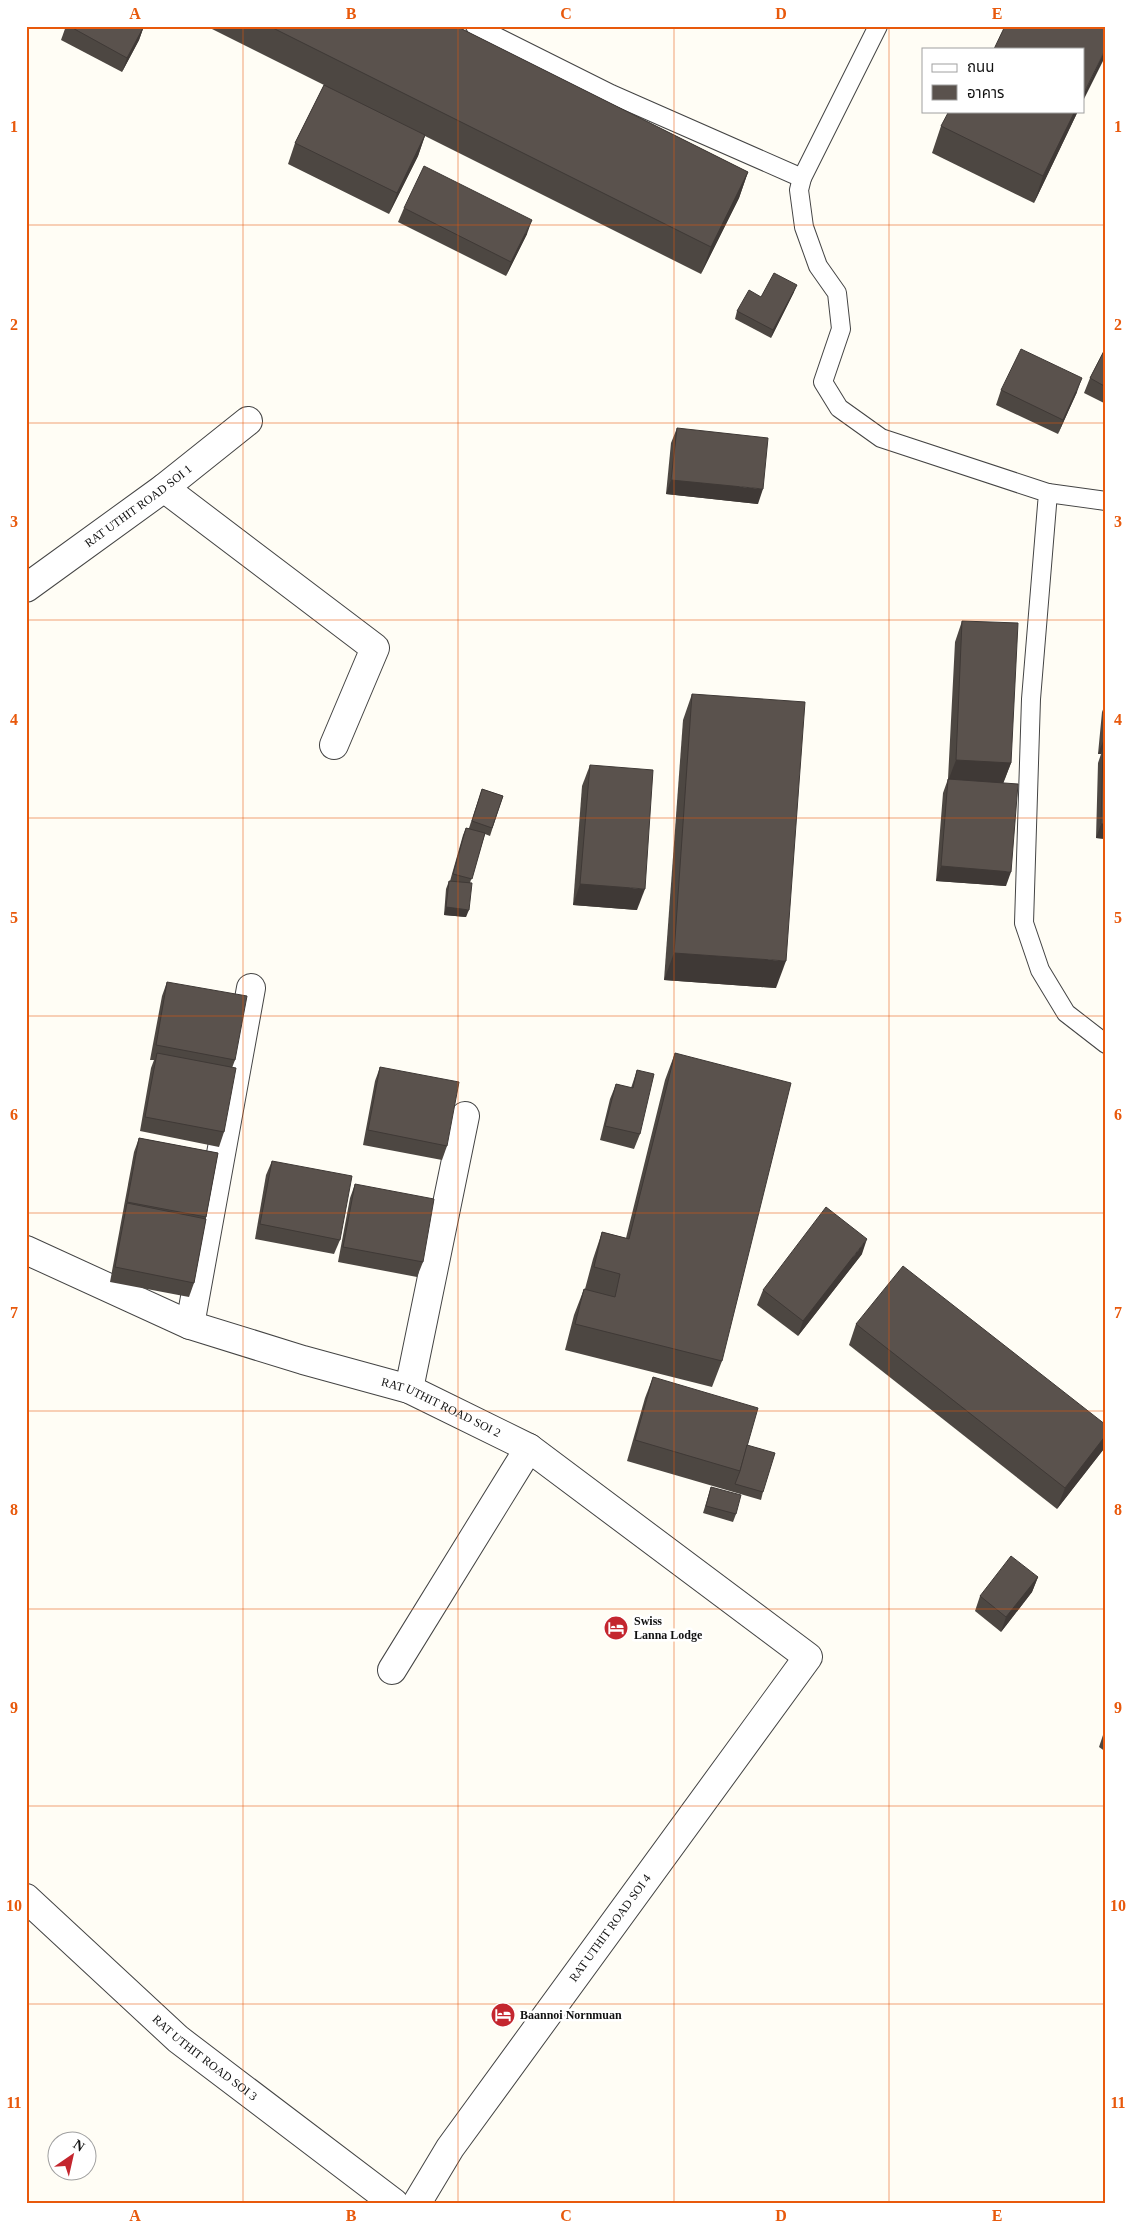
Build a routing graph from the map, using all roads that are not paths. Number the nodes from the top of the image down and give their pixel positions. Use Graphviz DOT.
graph roads {
  1 [pos="475,26"];
  2 [pos="878,26"];
  3 [pos="802,178"];
  4 [pos="248,420"];
  5 [pos="164,488"];
  6 [pos="1048,493"];
  7 [pos="1106,501"];
  8 [pos="26,588"];
  9 [pos="334,745"];
  10 [pos="251,988"];
  11 [pos="1106,1044"];
  12 [pos="466,1116"];
  13 [pos="26,1250"];
  14 [pos="190,1325"];
  15 [pos="409,1389"];
  16 [pos="529,1448"];
  17 [pos="808,1657"];
  18 [pos="392,1670"];
  19 [pos="26,1898"];
  20 [pos="394,2203"];
  21 [pos="417,2203"];
  1 -- 3 [label="lane"];
  2 -- 3 [label="lane"];
  3 -- 6 [label="lane"];
  4 -- 5 [label="street, RAT UTHIT ROAD SOI 1"];
  5 -- 8 [label="street, RAT UTHIT ROAD SOI 1"];
  5 -- 9 [label="street"];
  6 -- 7 [label="lane"];
  6 -- 11 [label="lane"];
  10 -- 14 [label="street"];
  12 -- 15 [label="street"];
  13 -- 14 [label="street, RAT UTHIT ROAD SOI 2"];
  14 -- 15 [label="street, RAT UTHIT ROAD SOI 2"];
  15 -- 16 [label="street, RAT UTHIT ROAD SOI 2"];
  16 -- 17 [label="street, RAT UTHIT ROAD SOI 2"];
  16 -- 18 [label="street"];
  17 -- 21 [label="street, RAT UTHIT ROAD SOI 4"];
  19 -- 20 [label="street, RAT UTHIT ROAD SOI 3"];
}
